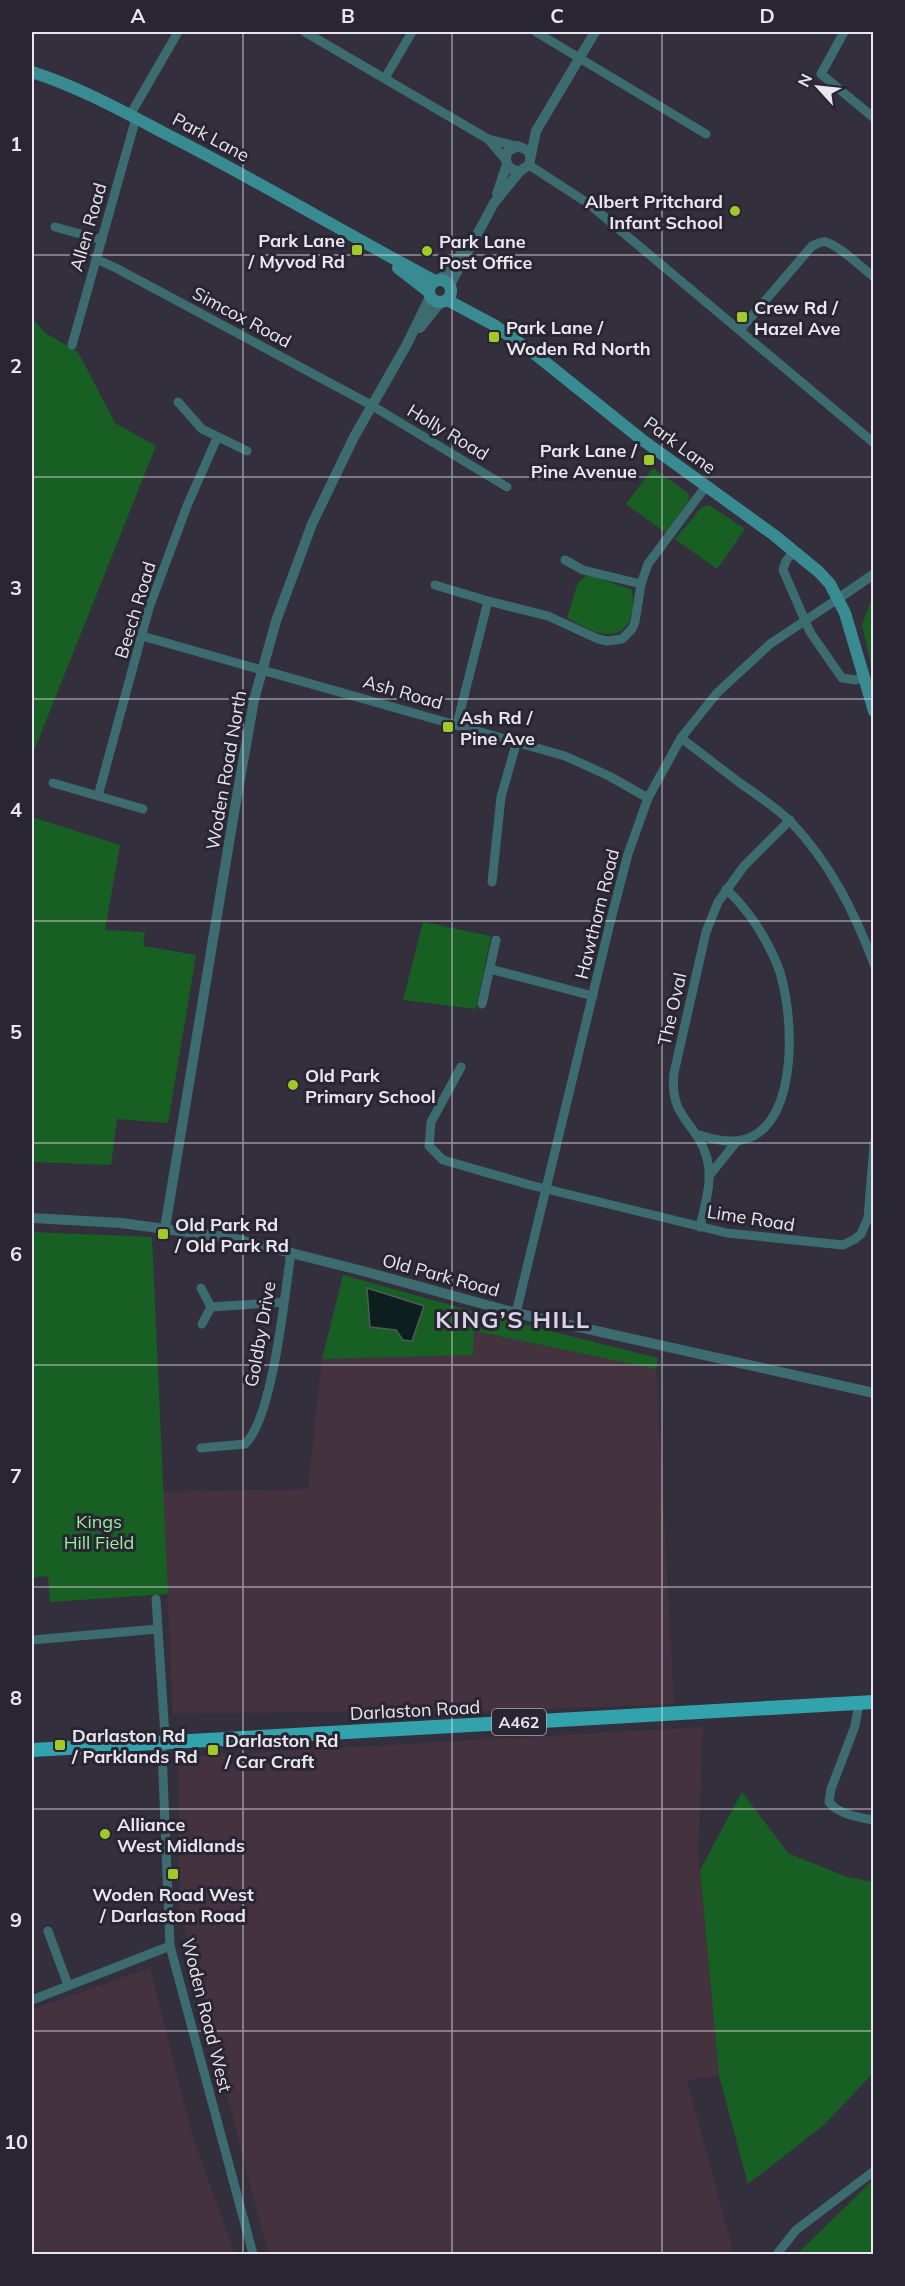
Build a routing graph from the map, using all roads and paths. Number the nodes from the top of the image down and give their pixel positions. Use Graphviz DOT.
graph roads {
  1 [pos="178,32"];
  2 [pos="305,32"];
  3 [pos="412,32"];
  4 [pos="536,32"];
  5 [pos="595,32"];
  6 [pos="844,32"];
  7 [pos="579,57"];
  8 [pos="32,72"];
  9 [pos="385,78"];
  10 [pos="133,117"];
  11 [pos="873,118"];
  12 [pos="536,131"];
  13 [pos="706,135"];
  14 [pos="488,139"];
  15 [pos="517,146"];
  16 [pos="506,162"];
  17 [pos="526,164"];
  18 [pos="494,203"];
  19 [pos="55,227"];
  20 [pos="102,240"];
  21 [pos="96,259"];
  22 [pos="873,277"];
  23 [pos="440,291"];
  24 [pos="740,330"];
  25 [pos="72,345"];
  26 [pos="178,402"];
  27 [pos="371,405"];
  28 [pos="217,438"];
  29 [pos="873,443"];
  30 [pos="247,451"];
  31 [pos="706,486"];
  32 [pos="507,487"];
  33 [pos="794,550"];
  34 [pos="566,560"];
  35 [pos="873,574"];
  36 [pos="642,584"];
  37 [pos="435,585"];
  38 [pos="839,598"];
  39 [pos="488,601"];
  40 [pos="806,621"];
  41 [pos="142,636"];
  42 [pos="262,670"];
  43 [pos="864,676"];
  44 [pos="873,711"];
  45 [pos="457,724"];
  46 [pos="681,738"];
  47 [pos="517,741"];
  48 [pos="53,783"];
  49 [pos="98,796"];
  50 [pos="648,798"];
  51 [pos="143,809"];
  52 [pos="790,820"];
  53 [pos="492,882"];
  54 [pos="726,889"];
  55 [pos="496,940"];
  56 [pos="873,964"];
  57 [pos="490,969"];
  58 [pos="593,996"];
  59 [pos="483,1004"];
  60 [pos="461,1067"];
  61 [pos="696,1134"];
  62 [pos="737,1141"];
  63 [pos="873,1144"];
  64 [pos="709,1176"];
  65 [pos="546,1189"];
  66 [pos="32,1218"];
  67 [pos="700,1227"];
  68 [pos="165,1228"];
  69 [pos="291,1252"];
  70 [pos="201,1288"];
  71 [pos="284,1302"];
  72 [pos="211,1307"];
  73 [pos="516,1313"];
  74 [pos="202,1324"];
  75 [pos="873,1393"];
  76 [pos="201,1448"];
  77 [pos="156,1599"];
  78 [pos="158,1629"];
  79 [pos="32,1640"];
  80 [pos="866,1702"];
  81 [pos="164,1743"];
  82 [pos="32,1750"];
  83 [pos="873,1820"];
  84 [pos="48,1932"];
  85 [pos="170,1946"];
  86 [pos="68,1985"];
  87 [pos="32,2000"];
  88 [pos="873,2171"];
  89 [pos="253,2254"];
  90 [pos="777,2254"];
  1 -- 10 [label="street, Allen Road"];
  2 -- 9 [label="street"];
  3 -- 9 [label="street"];
  4 -- 7 [label="street"];
  5 -- 7 [label="street"];
  6 -- 11 [label="street"];
  7 -- 12 [label="street"];
  7 -- 13 [label="street"];
  8 -- 10 [label="main road, Park Lane"];
  9 -- 14 [label="street"];
  10 -- 20 [label="street, Allen Road"];
  10 -- 23 [label="main road, Park Lane"];
  12 -- 15 [label="street"];
  12 -- 17 [label="street"];
  14 -- 15 [label="street"];
  14 -- 16 [label="street"];
  15 -- 16 [label="street"];
  15 -- 17 [label="street"];
  16 -- 17 [label="street"];
  16 -- 18 [label="street"];
  17 -- 18 [label="street"];
  17 -- 24 [label="street"];
  18 -- 23 [label="street, Woden Road North"];
  19 -- 20 [label="street"];
  20 -- 21 [label="street, Allen Road"];
  21 -- 25 [label="street, Allen Road"];
  21 -- 27 [label="street, Simcox Road"];
  22 -- 24 [label="street"];
  23 -- 27 [label="street, Woden Road North"];
  23 -- 31 [label="main road, Park Lane"];
  24 -- 29 [label="street"];
  26 -- 28 [label="street"];
  27 -- 32 [label="street, Holly Road"];
  27 -- 42 [label="street, Woden Road North"];
  28 -- 30 [label="street"];
  28 -- 41 [label="street, Beech Road"];
  31 -- 33 [label="main road, Park Lane"];
  31 -- 36 [label="street"];
  33 -- 38 [label="main road, Park Lane"];
  33 -- 40 [label="street"];
  34 -- 36 [label="street"];
  35 -- 38 [label="street"];
  36 -- 39 [label="street"];
  37 -- 39 [label="street"];
  38 -- 40 [label="street, Hawthorn Road"];
  38 -- 43 [label="main road, Park Lane"];
  39 -- 45 [label="street"];
  40 -- 43 [label="street"];
  40 -- 46 [label="street, Hawthorn Road"];
  41 -- 42 [label="street, Ash Road"];
  41 -- 49 [label="street, Beech Road"];
  42 -- 45 [label="street, Ash Road"];
  42 -- 68 [label="street, Woden Road North"];
  43 -- 44 [label="main road, Park Lane"];
  45 -- 47 [label="street, Ash Road"];
  46 -- 50 [label="street, Hawthorn Road"];
  46 -- 52 [label="street"];
  47 -- 50 [label="street, Ash Road"];
  47 -- 53 [label="street"];
  48 -- 49 [label="street"];
  49 -- 51 [label="street"];
  50 -- 58 [label="street, Hawthorn Road"];
  52 -- 54 [label="street, The Oval"];
  52 -- 56 [label="street"];
  54 -- 61 [label="street, The Oval"];
  54 -- 62 [label="street"];
  55 -- 57 [label="street"];
  57 -- 58 [label="street"];
  57 -- 59 [label="street"];
  58 -- 65 [label="street, Hawthorn Road"];
  60 -- 65 [label="street, Lime Road"];
  61 -- 62 [label="street"];
  61 -- 64 [label="street, The Oval"];
  62 -- 64 [label="street"];
  63 -- 67 [label="street, Lime Road"];
  64 -- 67 [label="street, The Oval"];
  65 -- 67 [label="street, Lime Road"];
  65 -- 73 [label="street, Hawthorn Road"];
  66 -- 68 [label="street, Old Park Road"];
  68 -- 69 [label="street, Old Park Road"];
  69 -- 71 [label="street, Goldby Drive"];
  69 -- 73 [label="street, Old Park Road"];
  70 -- 72 [label="street"];
  71 -- 72 [label="street"];
  71 -- 76 [label="street, Goldby Drive"];
  72 -- 74 [label="street"];
  73 -- 75 [label="street, Old Park Road"];
  77 -- 78 [label="street, Woden Road West"];
  78 -- 79 [label="street"];
  78 -- 81 [label="street, Woden Road West"];
  80 -- 81 [label="main road, Darlaston Road / A462"];
  80 -- 83 [label="street"];
  81 -- 82 [label="main road, Darlaston Road / A462"];
  81 -- 85 [label="street, Woden Road West"];
  84 -- 86 [label="street"];
  85 -- 86 [label="street"];
  85 -- 89 [label="street, Woden Road West"];
  86 -- 87 [label="street"];
  88 -- 90 [label="street"];
}
